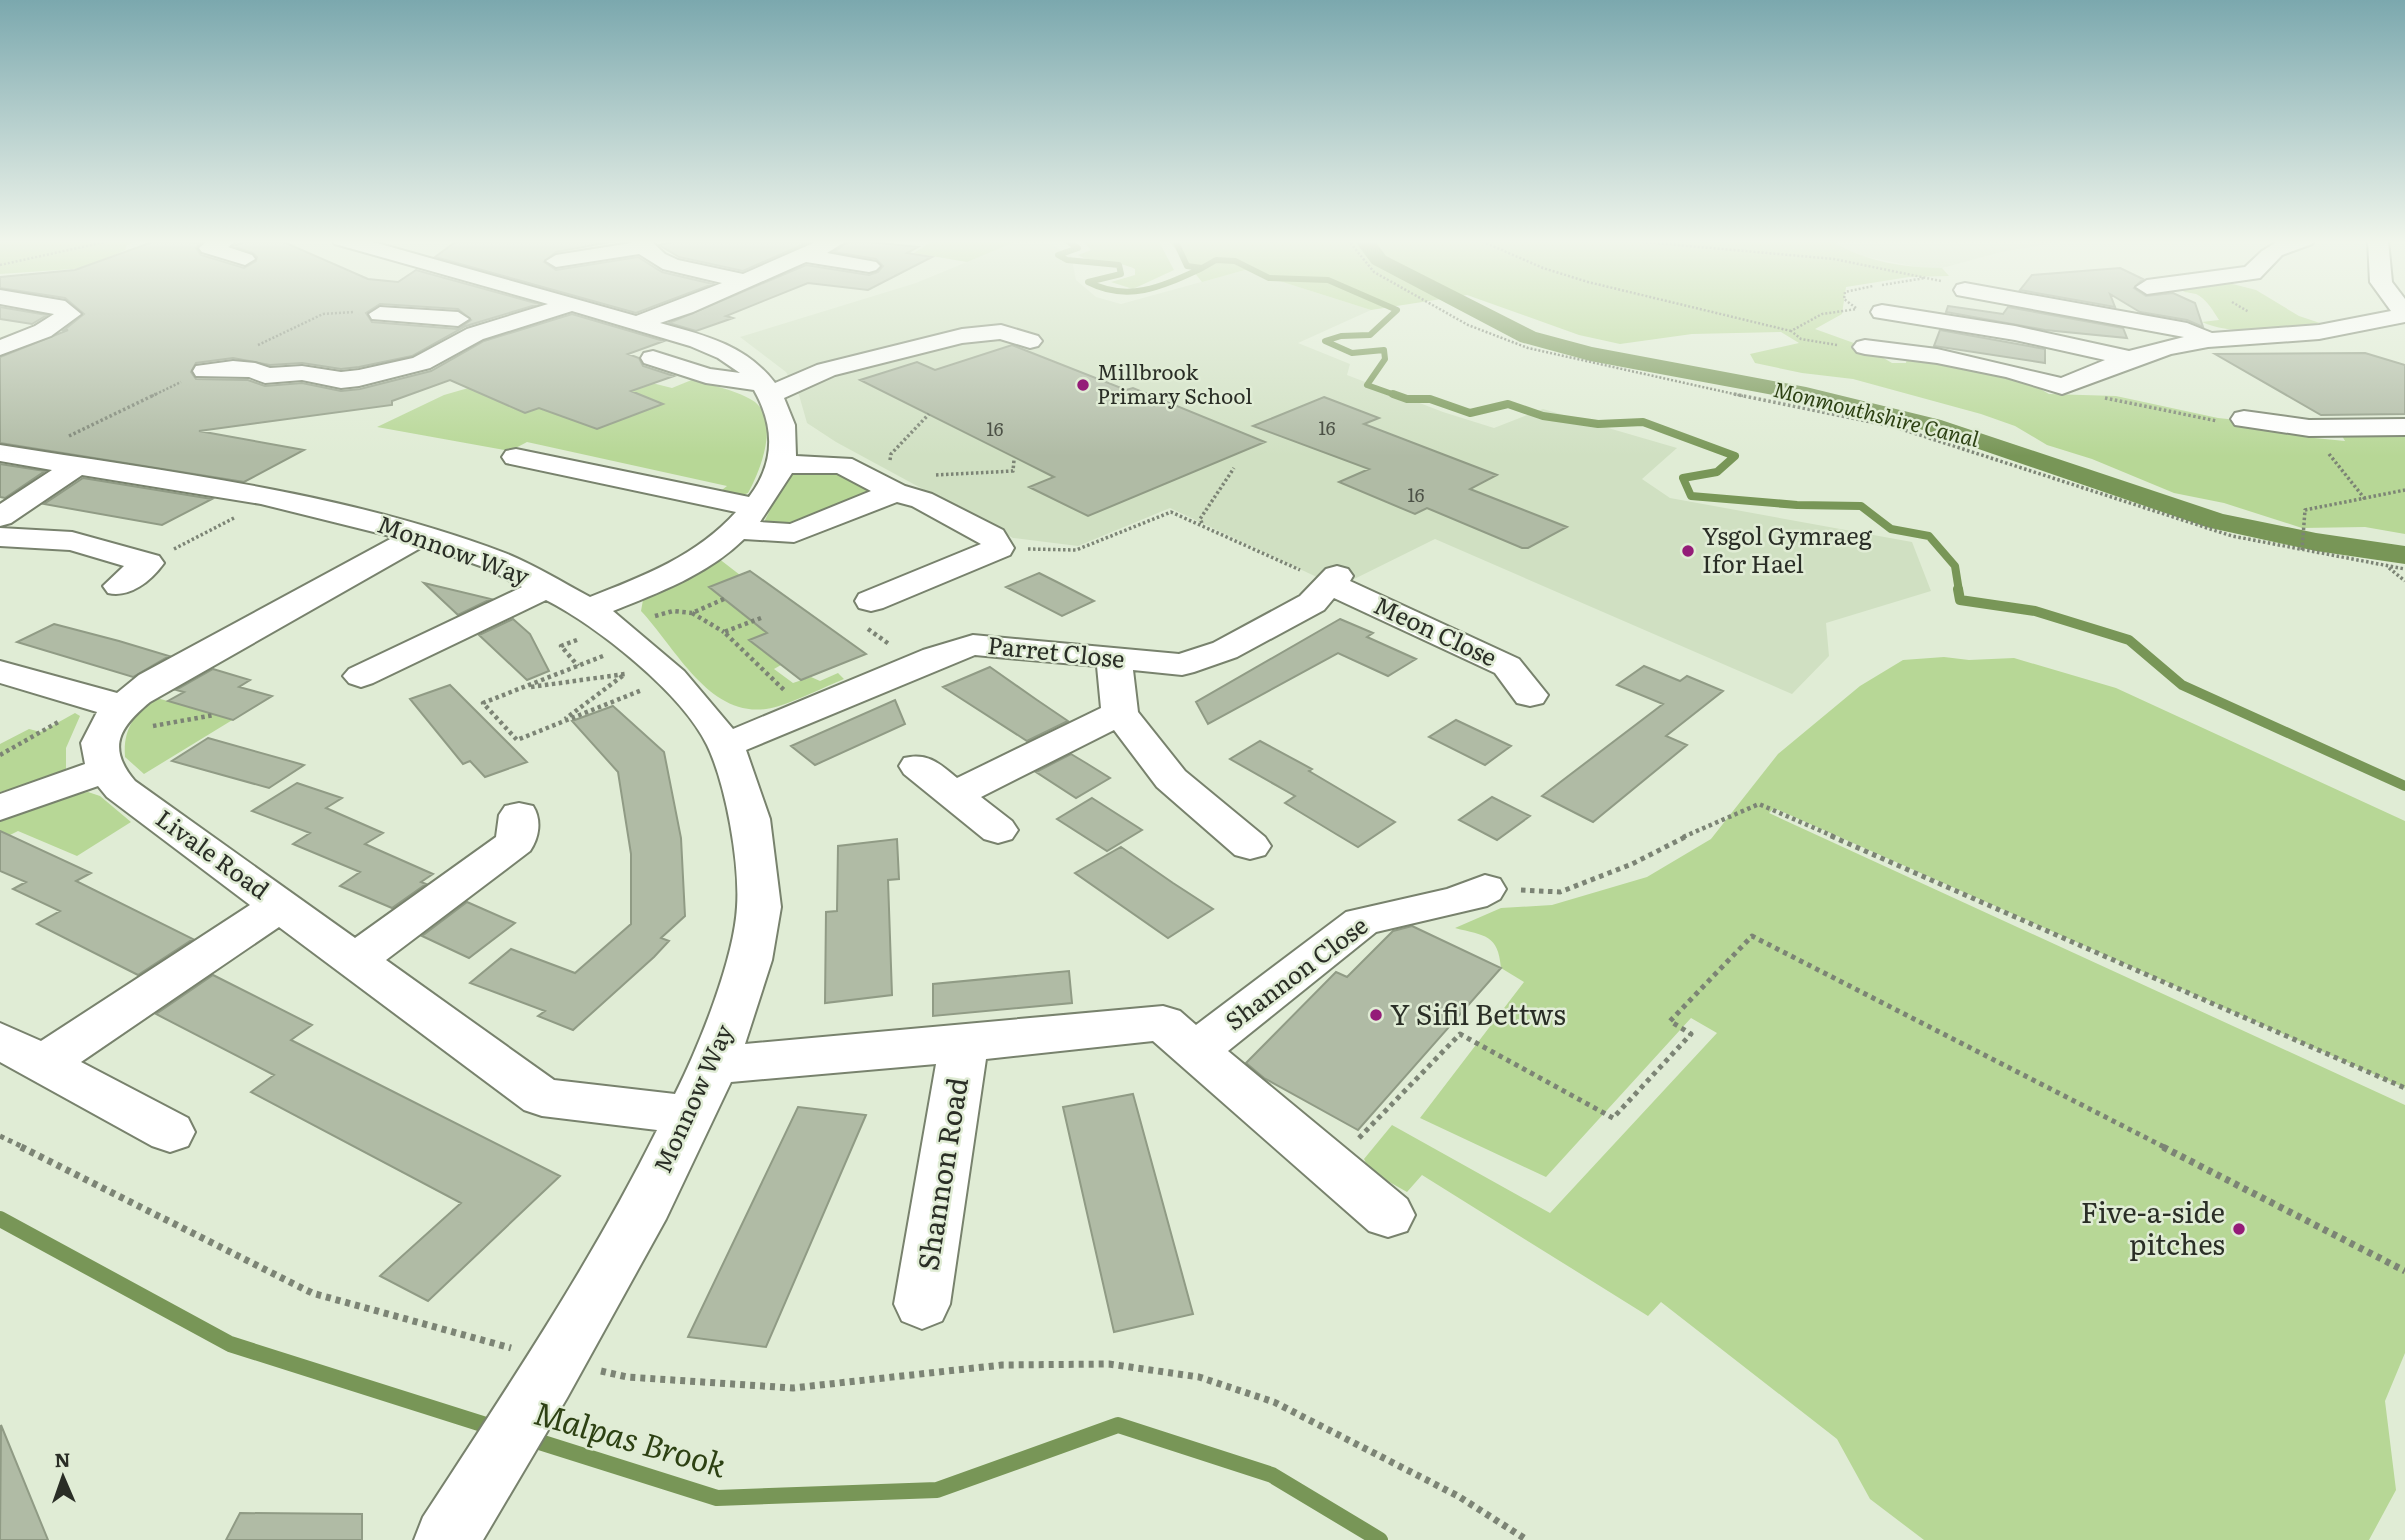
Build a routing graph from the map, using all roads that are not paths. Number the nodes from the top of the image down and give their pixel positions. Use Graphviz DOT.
graph roads {
  1 [pos="67,312"];
  2 [pos="451,312"];
  3 [pos="548,312"];
  4 [pos="601,312"];
  5 [pos="670,312"];
  6 [pos="2086,312"];
  7 [pos="1882,313"];
  8 [pos="380,314"];
  9 [pos="2405,315"];
  10 [pos="637,323"];
  11 [pos="466,327"];
  12 [pos="2208,340"];
  13 [pos="1031,341"];
  14 [pos="1866,347"];
  15 [pos="0,348"];
  16 [pos="653,358"];
  17 [pos="2130,358"];
  18 [pos="205,371"];
  19 [pos="765,388"];
  20 [pos="2055,390"];
  21 [pos="2090,394"];
  22 [pos="2244,419"];
  23 [pos="2405,427"];
  24 [pos="0,453"];
  25 [pos="516,457"];
  26 [pos="781,464"];
  27 [pos="78,465"];
  28 [pos="890,483"];
  29 [pos="757,508"];
  30 [pos="0,517"];
  31 [pos="737,530"];
  32 [pos="421,535"];
  33 [pos="0,537"];
  34 [pos="1333,580"];
  35 [pos="119,586"];
  36 [pos="549,586"];
  37 [pos="871,601"];
  38 [pos="589,609"];
  39 [pos="1114,659"];
  40 [pos="0,672"];
  41 [pos="361,676"];
  42 [pos="1530,695"];
  43 [pos="1120,713"];
  44 [pos="106,728"];
  45 [pos="726,745"];
  46 [pos="918,766"];
  47 [pos="954,794"];
  48 [pos="0,808"];
  49 [pos="519,815"];
  50 [pos="998,831"];
  51 [pos="1250,846"];
  52 [pos="1485,889"];
  53 [pos="281,905"];
  54 [pos="355,960"];
  55 [pos="1179,1037"];
  56 [pos="0,1040"];
  57 [pos="964,1044"];
  58 [pos="43,1064"];
  59 [pos="714,1065"];
  60 [pos="688,1115"];
  61 [pos="170,1132"];
  62 [pos="1388,1214"];
  63 [pos="922,1304"];
  64 [pos="449,1534"];
  1 -- 15 [label="street"];
  2 -- 11 [label="street"];
  3 -- 11 [label="street"];
  4 -- 10 [label="street"];
  5 -- 10 [label="street"];
  6 -- 12 [label="street"];
  7 -- 17 [label="street"];
  8 -- 11 [label="street"];
  9 -- 12 [label="street"];
  10 -- 19 [label="street"];
  11 -- 18 [label="street"];
  12 -- 17 [label="street"];
  13 -- 19 [label="street"];
  14 -- 20 [label="street"];
  16 -- 19 [label="street"];
  17 -- 20 [label="street"];
  19 -- 26 [label="street"];
  20 -- 21 [label="street"];
  22 -- 23 [label="street"];
  24 -- 27 [label="street, Monnow Way"];
  25 -- 29 [label="street"];
  26 -- 28 [label="street"];
  26 -- 29 [label="street"];
  27 -- 30 [label="street"];
  27 -- 32 [label="street, Monnow Way"];
  28 -- 31 [label="street"];
  28 -- 37 [label="street"];
  29 -- 31 [label="street"];
  31 -- 38 [label="street"];
  32 -- 36 [label="street, Monnow Way"];
  32 -- 44 [label="street"];
  33 -- 35 [label="street"];
  34 -- 39 [label="street, Parret Close"];
  34 -- 42 [label="street, Meon Close"];
  36 -- 38 [label="street, Monnow Way"];
  36 -- 41 [label="street"];
  38 -- 45 [label="street, Monnow Way"];
  39 -- 43 [label="street"];
  39 -- 45 [label="street, Parret Close"];
  40 -- 44 [label="street"];
  43 -- 47 [label="street"];
  43 -- 51 [label="street"];
  44 -- 48 [label="street"];
  44 -- 53 [label="street, Livale Road"];
  45 -- 59 [label="street, Monnow Way"];
  46 -- 47 [label="street"];
  47 -- 50 [label="street"];
  49 -- 54 [label="street"];
  52 -- 55 [label="street, Shannon Close"];
  53 -- 54 [label="street, Livale Road"];
  53 -- 58 [label="street"];
  54 -- 60 [label="street, Livale Road"];
  55 -- 57 [label="street, Shannon Road"];
  55 -- 62 [label="street"];
  56 -- 58 [label="street"];
  57 -- 59 [label="street, Shannon Road"];
  57 -- 63 [label="street, Shannon Road"];
  58 -- 61 [label="street"];
  59 -- 60 [label="street, Monnow Way"];
  60 -- 64 [label="street, Monnow Way"];
}
